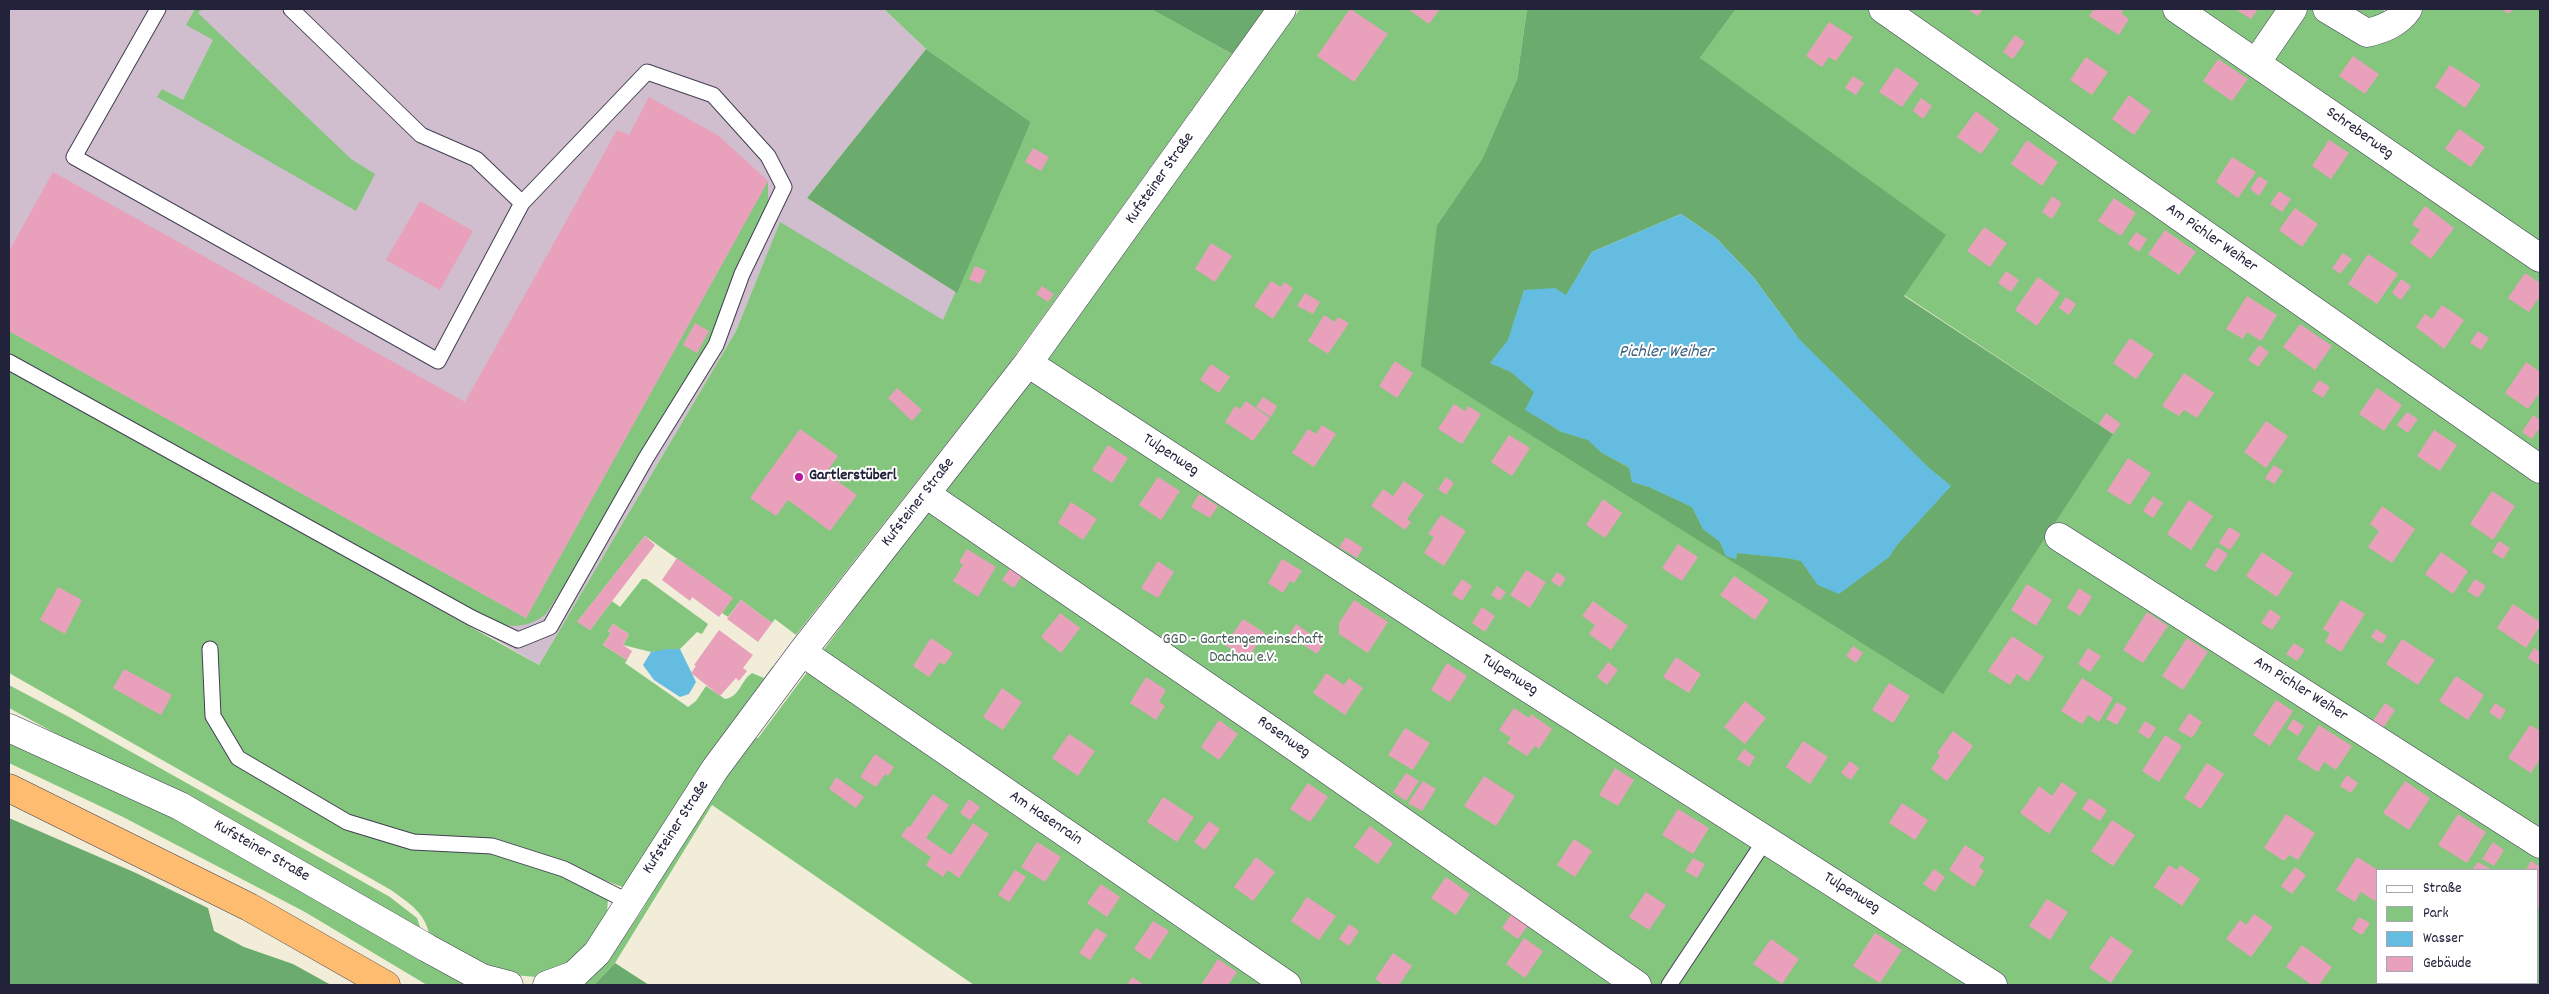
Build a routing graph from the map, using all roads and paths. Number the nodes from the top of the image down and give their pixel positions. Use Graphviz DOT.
graph roads {
  1 [pos="158,9"];
  2 [pos="291,9"];
  3 [pos="1282,9"];
  4 [pos="1883,9"];
  5 [pos="2177,9"];
  6 [pos="2293,9"];
  7 [pos="2327,9"];
  8 [pos="2408,9"];
  9 [pos="2256,63"];
  10 [pos="522,203"];
  11 [pos="2540,258"];
  12 [pos="9,362"];
  13 [pos="1028,363"];
  14 [pos="2540,469"];
  15 [pos="926,494"];
  16 [pos="2058,538"];
  17 [pos="210,649"];
  18 [pos="802,652"];
  19 [pos="9,728"];
  20 [pos="9,788"];
  21 [pos="1766,840"];
  22 [pos="2540,844"];
  23 [pos="630,902"];
  24 [pos="386,985"];
  25 [pos="508,985"];
  26 [pos="547,985"];
  27 [pos="1287,985"];
  28 [pos="1638,985"];
  29 [pos="1668,985"];
  30 [pos="1993,985"];
  1 -- 10 [label="lane"];
  2 -- 10 [label="lane"];
  3 -- 13 [label="street, Kufsteiner Straße"];
  4 -- 14 [label="street, Am Pichler Weiher"];
  5 -- 9 [label="street, Schreberweg"];
  6 -- 9 [label="street"];
  7 -- 8 [label="street"];
  9 -- 11 [label="street, Schreberweg"];
  10 -- 12 [label="lane"];
  13 -- 15 [label="street, Kufsteiner Straße"];
  13 -- 21 [label="street, Tulpenweg"];
  15 -- 18 [label="street, Kufsteiner Straße"];
  15 -- 28 [label="street, Rosenweg"];
  16 -- 22 [label="street, Am Pichler Weiher"];
  17 -- 23 [label="lane"];
  18 -- 23 [label="street, Kufsteiner Straße"];
  18 -- 27 [label="street, Am Hasenrain"];
  19 -- 25 [label="street, Kufsteiner Straße"];
  20 -- 24 [label="highway"];
  21 -- 29 [label="lane"];
  21 -- 30 [label="street, Tulpenweg"];
  23 -- 26 [label="street, Kufsteiner Straße"];
}
